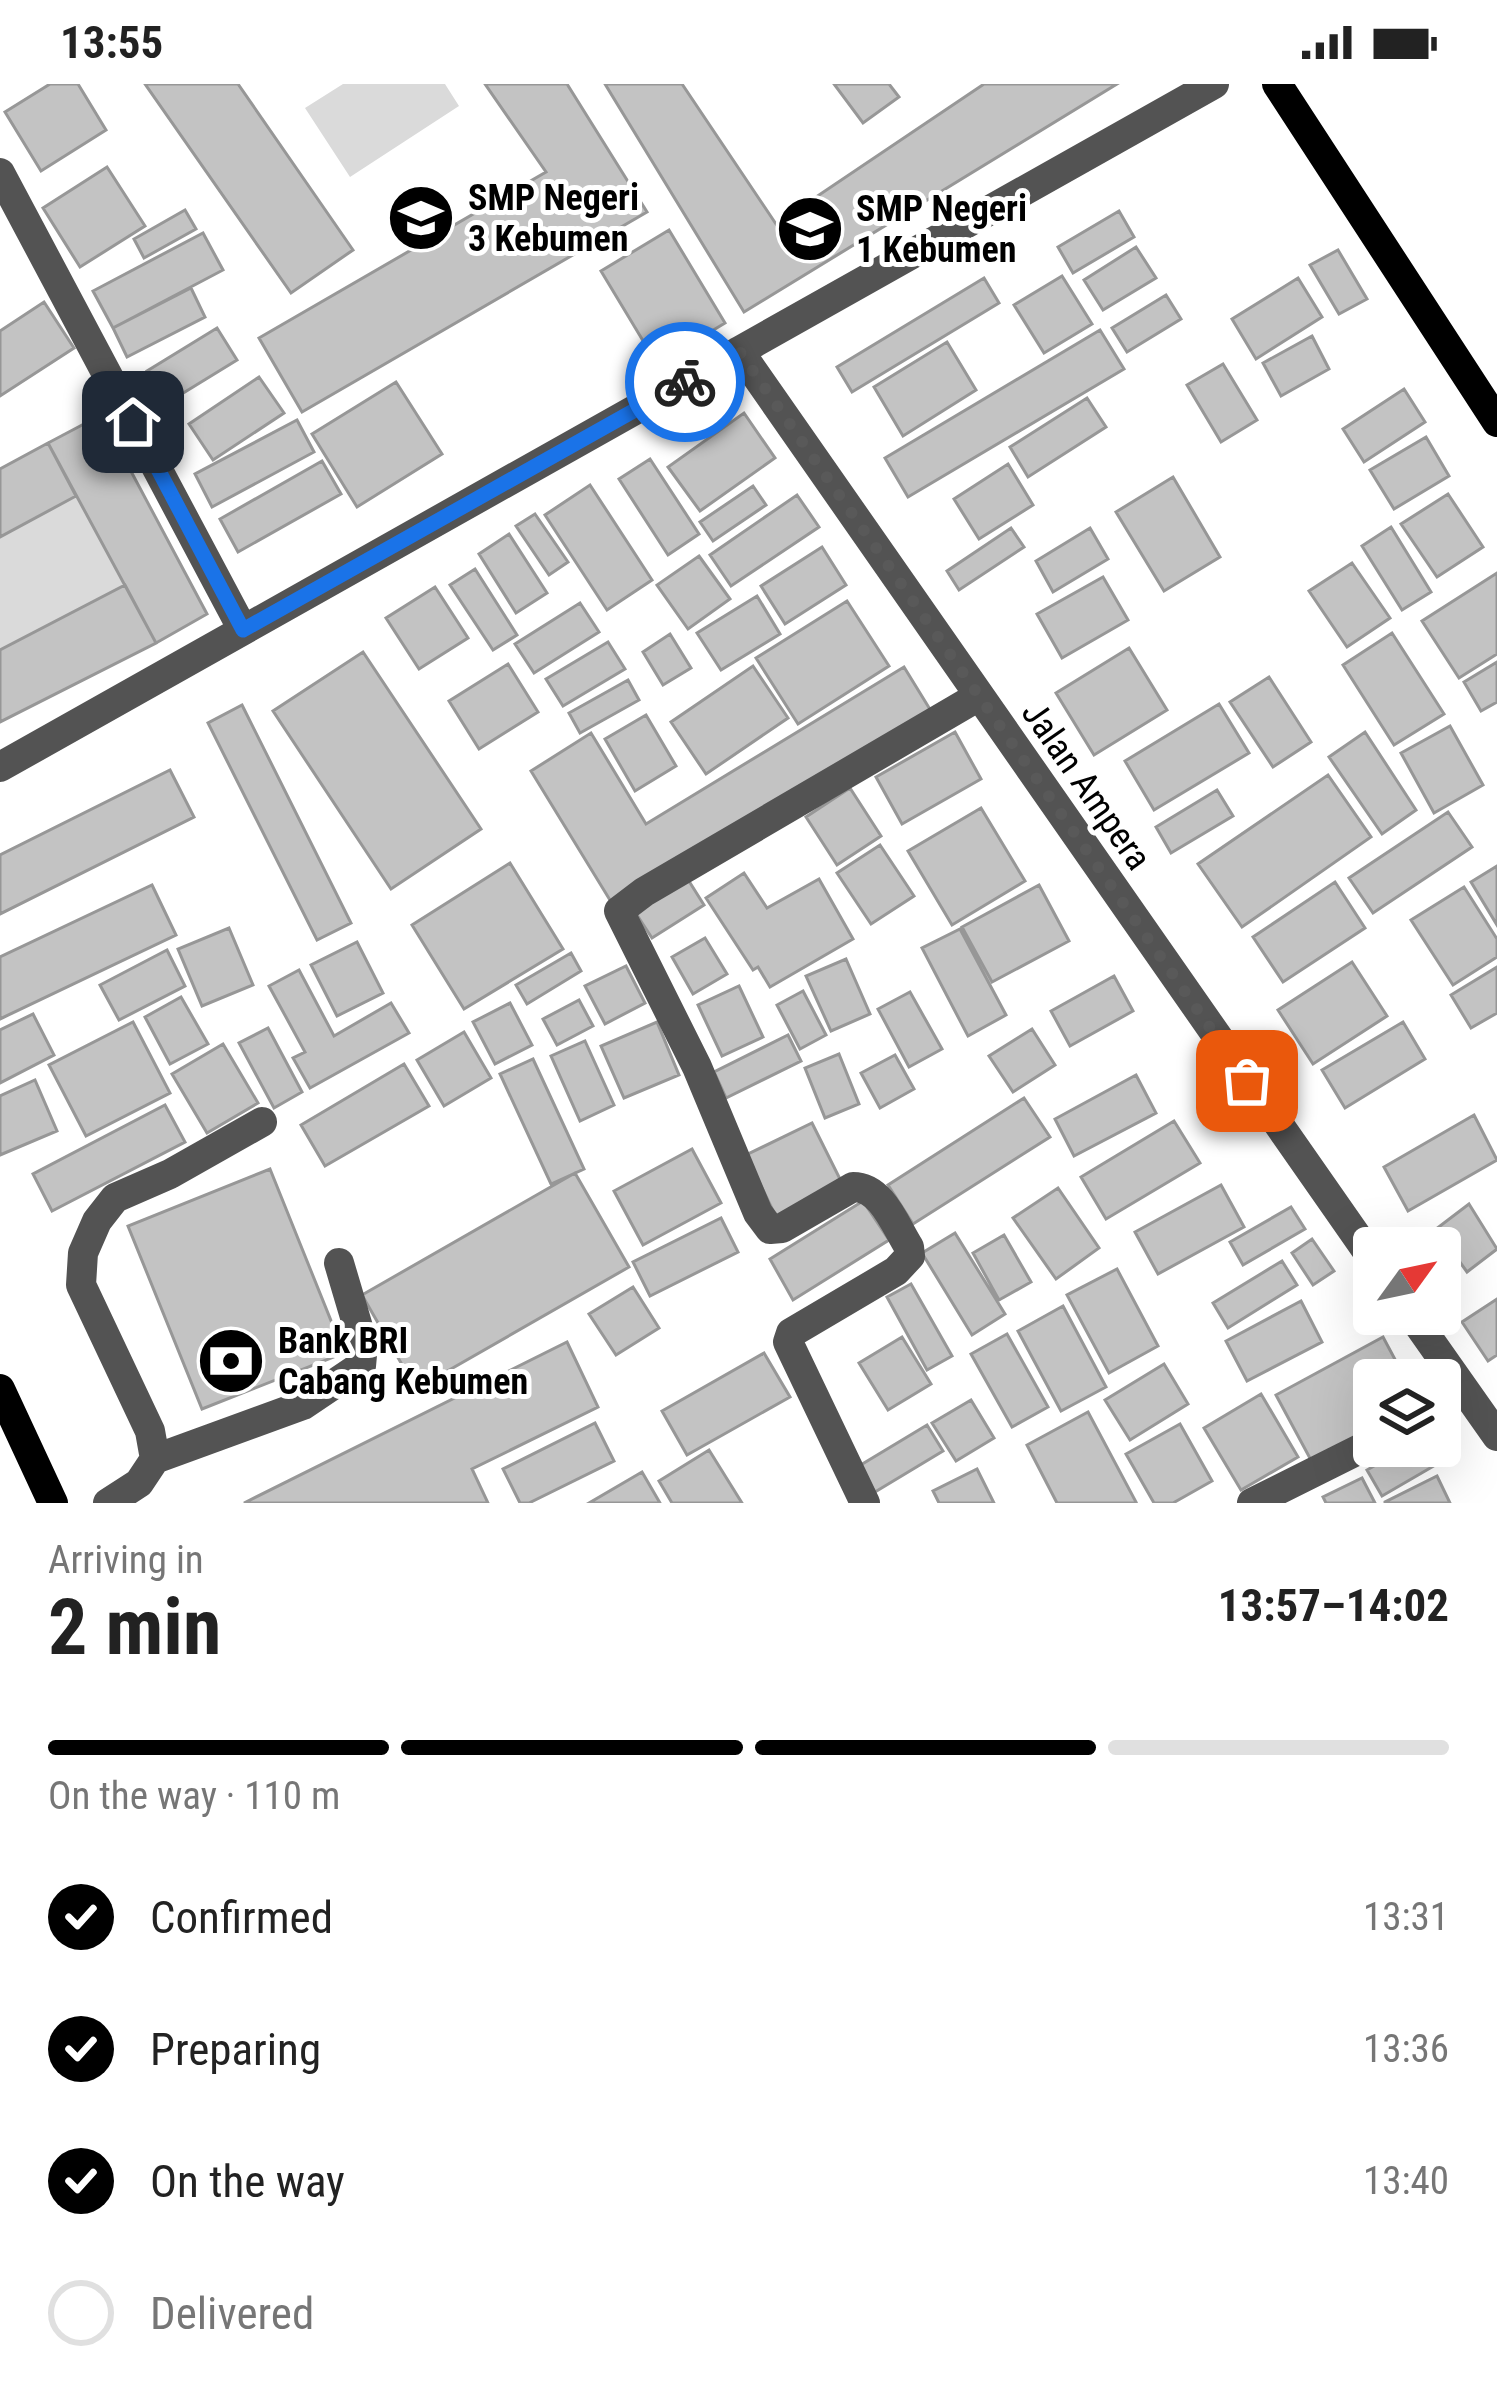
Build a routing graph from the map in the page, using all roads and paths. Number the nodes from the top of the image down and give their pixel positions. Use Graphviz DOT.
graph roads {
  1 [pos="1214,84"];
  2 [pos="1277,84"];
  3 [pos="0,173"];
  4 [pos="739,351"];
  5 [pos="1497,422"];
  6 [pos="243,630"];
  7 [pos="979,696"];
  8 [pos="0,767"];
  9 [pos="262,1122"];
  10 [pos="1353,1232"];
  11 [pos="339,1263"];
  12 [pos="0,1390"];
  13 [pos="1461,1408"];
  14 [pos="1497,1436"];
  15 [pos="1353,1452"];
  16 [pos="155,1459"];
  17 [pos="53,1503"];
  18 [pos="107,1503"];
  19 [pos="865,1503"];
  20 [pos="1252,1503"];
  1 -- 4 [label="street"];
  2 -- 5 [label="main road"];
  3 -- 6 [label="street"];
  4 -- 6 [label="street"];
  4 -- 7 [label="street, Jalan Ampera"];
  6 -- 8 [label="street"];
  7 -- 10 [label="street, Jalan Ampera"];
  7 -- 19 [label="street"];
  9 -- 16 [label="street"];
  11 -- 16 [label="street"];
  12 -- 17 [label="main road"];
  13 -- 14 [label="street"];
  15 -- 20 [label="street"];
  16 -- 18 [label="street"];
}
